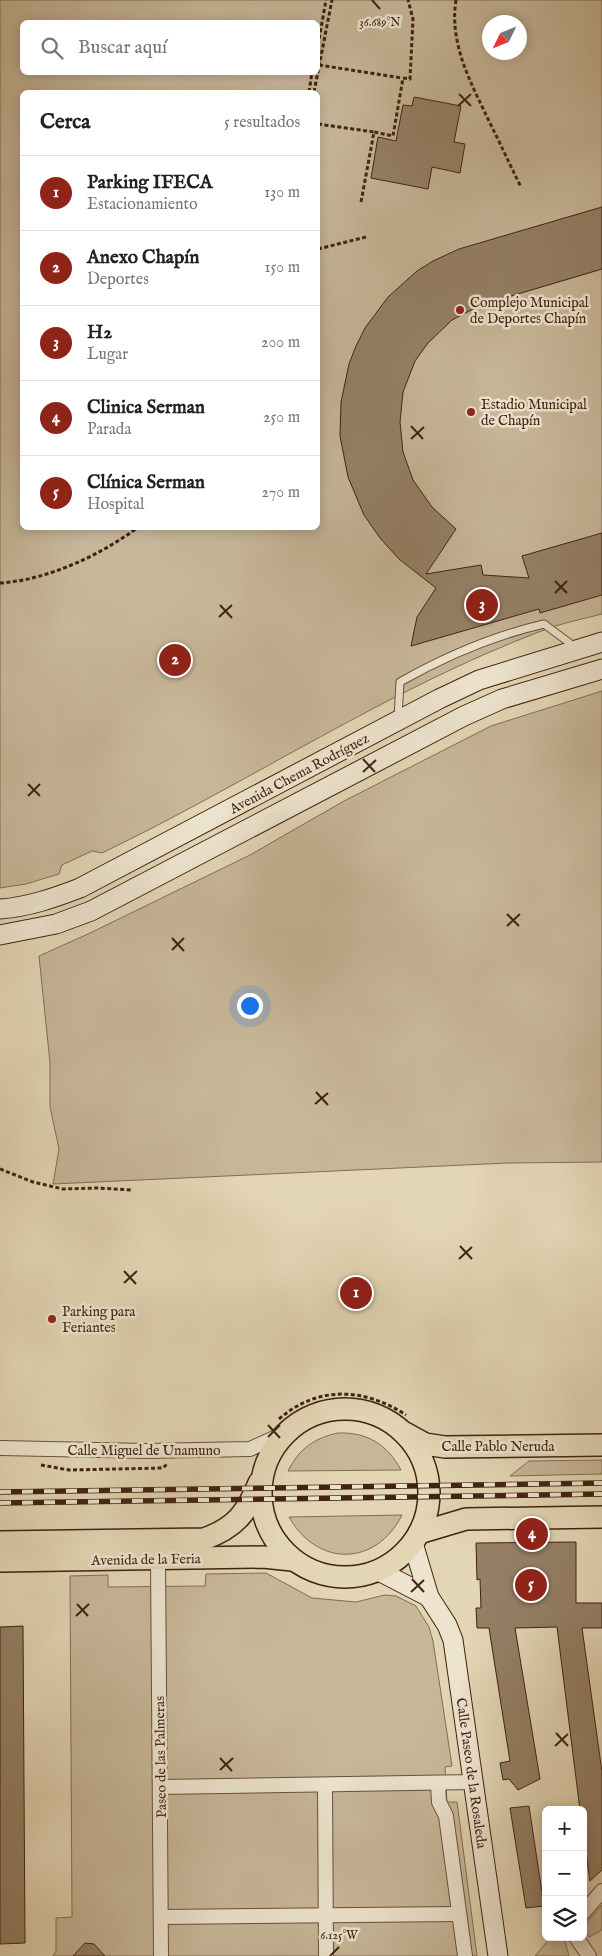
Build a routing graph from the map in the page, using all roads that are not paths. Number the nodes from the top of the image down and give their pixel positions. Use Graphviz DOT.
graph roads {
  1 [pos="602,642"];
  2 [pos="578,649"];
  3 [pos="602,669"];
  4 [pos="398,721"];
  5 [pos="0,909"];
  6 [pos="0,935"];
  7 [pos="398,1428"];
  8 [pos="285,1433"];
  9 [pos="602,1445"];
  10 [pos="0,1448"];
  11 [pos="261,1479"];
  12 [pos="602,1517"];
  13 [pos="416,1538"];
  14 [pos="0,1542"];
  15 [pos="158,1558"];
  16 [pos="292,1560"];
  17 [pos="0,1561"];
  18 [pos="379,1571"];
  19 [pos="429,1597"];
  20 [pos="474,1782"];
  21 [pos="438,1784"];
  22 [pos="326,1785"];
  23 [pos="160,1787"];
  24 [pos="602,1892"];
  25 [pos="587,1909"];
  26 [pos="459,1914"];
  27 [pos="326,1915"];
  28 [pos="161,1917"];
  29 [pos="579,1941"];
  30 [pos="161,1956"];
  31 [pos="326,1956"];
  32 [pos="465,1956"];
  33 [pos="498,1956"];
  34 [pos="588,1956"];
  1 -- 2 [label="main road, Avenida Chema Rodríguez"];
  2 -- 4 [label="main road, Avenida Chema Rodríguez"];
  2 -- 4 [label="lane"];
  3 -- 6 [label="main road, Avenida Chema Rodríguez"];
  4 -- 5 [label="main road, Avenida Chema Rodríguez"];
  7 -- 8 [label="main road"];
  7 -- 9 [label="main road, Calle Pablo Neruda"];
  7 -- 13 [label="main road"];
  8 -- 10 [label="street, Calle Miguel de Unamuno"];
  8 -- 11 [label="main road"];
  11 -- 14 [label="main road, Avenida de la Feria"];
  11 -- 16 [label="main road"];
  12 -- 13 [label="main road"];
  13 -- 18 [label="main road"];
  13 -- 19 [label="main road, Calle Paseo de la Rosaleda"];
  15 -- 16 [label="main road, Avenida de la Feria"];
  15 -- 17 [label="main road, Avenida de la Feria"];
  15 -- 23 [label="street, Paseo de las Palmeras"];
  16 -- 18 [label="main road"];
  18 -- 19 [label="main road, Calle Paseo de la Rosaleda"];
  19 -- 20 [label="main road, Calle Paseo de la Rosaleda"];
  20 -- 21 [label="street"];
  20 -- 33 [label="main road, Calle Paseo de la Rosaleda"];
  21 -- 22 [label="street"];
  21 -- 26 [label="street"];
  22 -- 23 [label="street"];
  22 -- 27 [label="street"];
  23 -- 28 [label="street, Paseo de las Palmeras"];
  24 -- 25 [label="street"];
  26 -- 27 [label="street"];
  26 -- 32 [label="street"];
  27 -- 28 [label="street"];
  27 -- 31 [label="street"];
  28 -- 30 [label="street, Paseo de las Palmeras"];
  29 -- 34 [label="street"];
}
